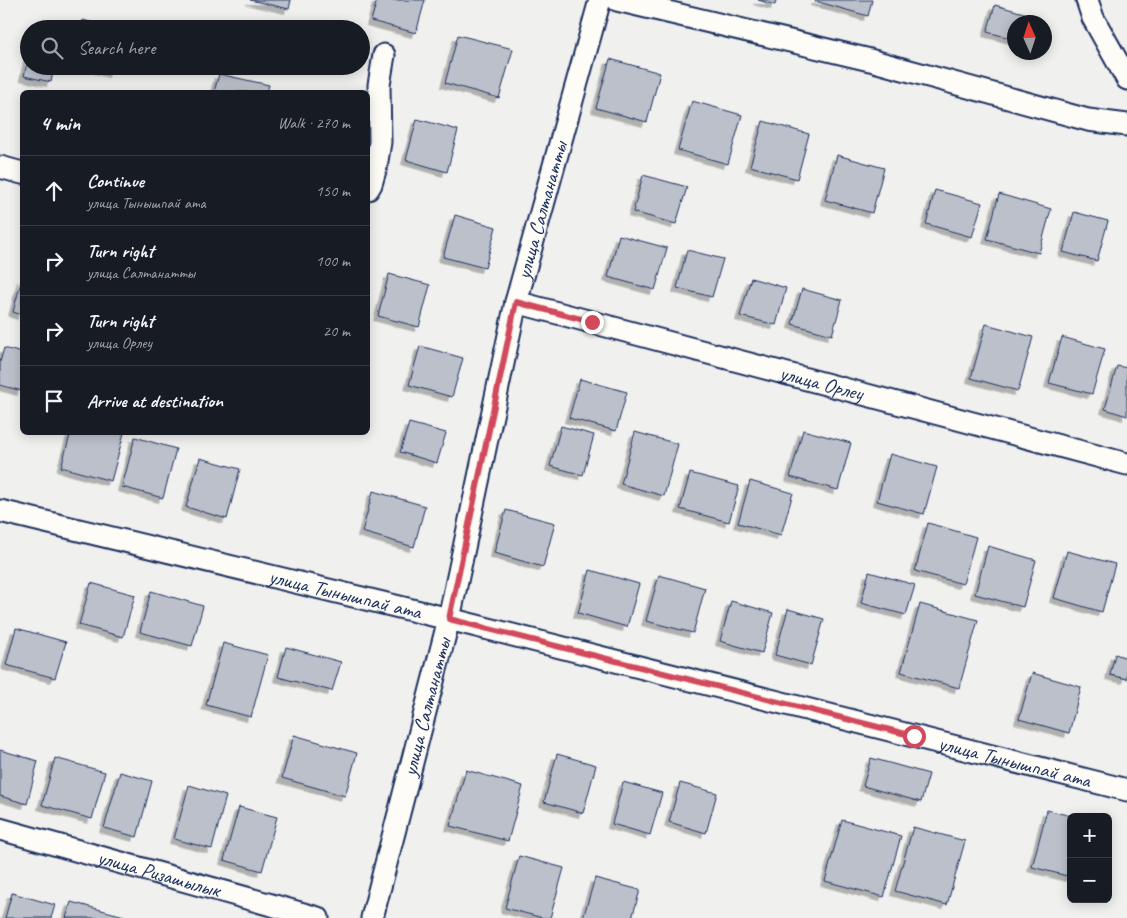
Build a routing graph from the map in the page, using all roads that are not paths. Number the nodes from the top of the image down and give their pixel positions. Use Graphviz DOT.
graph roads {
  1 [pos="600,0"];
  2 [pos="617,0"];
  3 [pos="1087,0"];
  4 [pos="384,56"];
  5 [pos="1127,79"];
  6 [pos="1127,126"];
  7 [pos="0,167"];
  8 [pos="20,172"];
  9 [pos="370,186"];
  10 [pos="516,302"];
  11 [pos="1127,464"];
  12 [pos="0,512"];
  13 [pos="449,619"];
  14 [pos="1127,790"];
  15 [pos="0,830"];
  16 [pos="318,918"];
  17 [pos="372,918"];
  1 -- 10 [label="street, улица Салтанатты"];
  2 -- 6 [label="street"];
  3 -- 5 [label="street"];
  4 -- 9 [label="street"];
  7 -- 8 [label="street"];
  10 -- 11 [label="street, улица Орлеу"];
  10 -- 13 [label="street, улица Салтанатты"];
  12 -- 13 [label="street, улица Тынышпай ата"];
  13 -- 14 [label="street, улица Тынышпай ата"];
  13 -- 17 [label="street, улица Салтанатты"];
  15 -- 16 [label="street, улица Ризашылык"];
}
